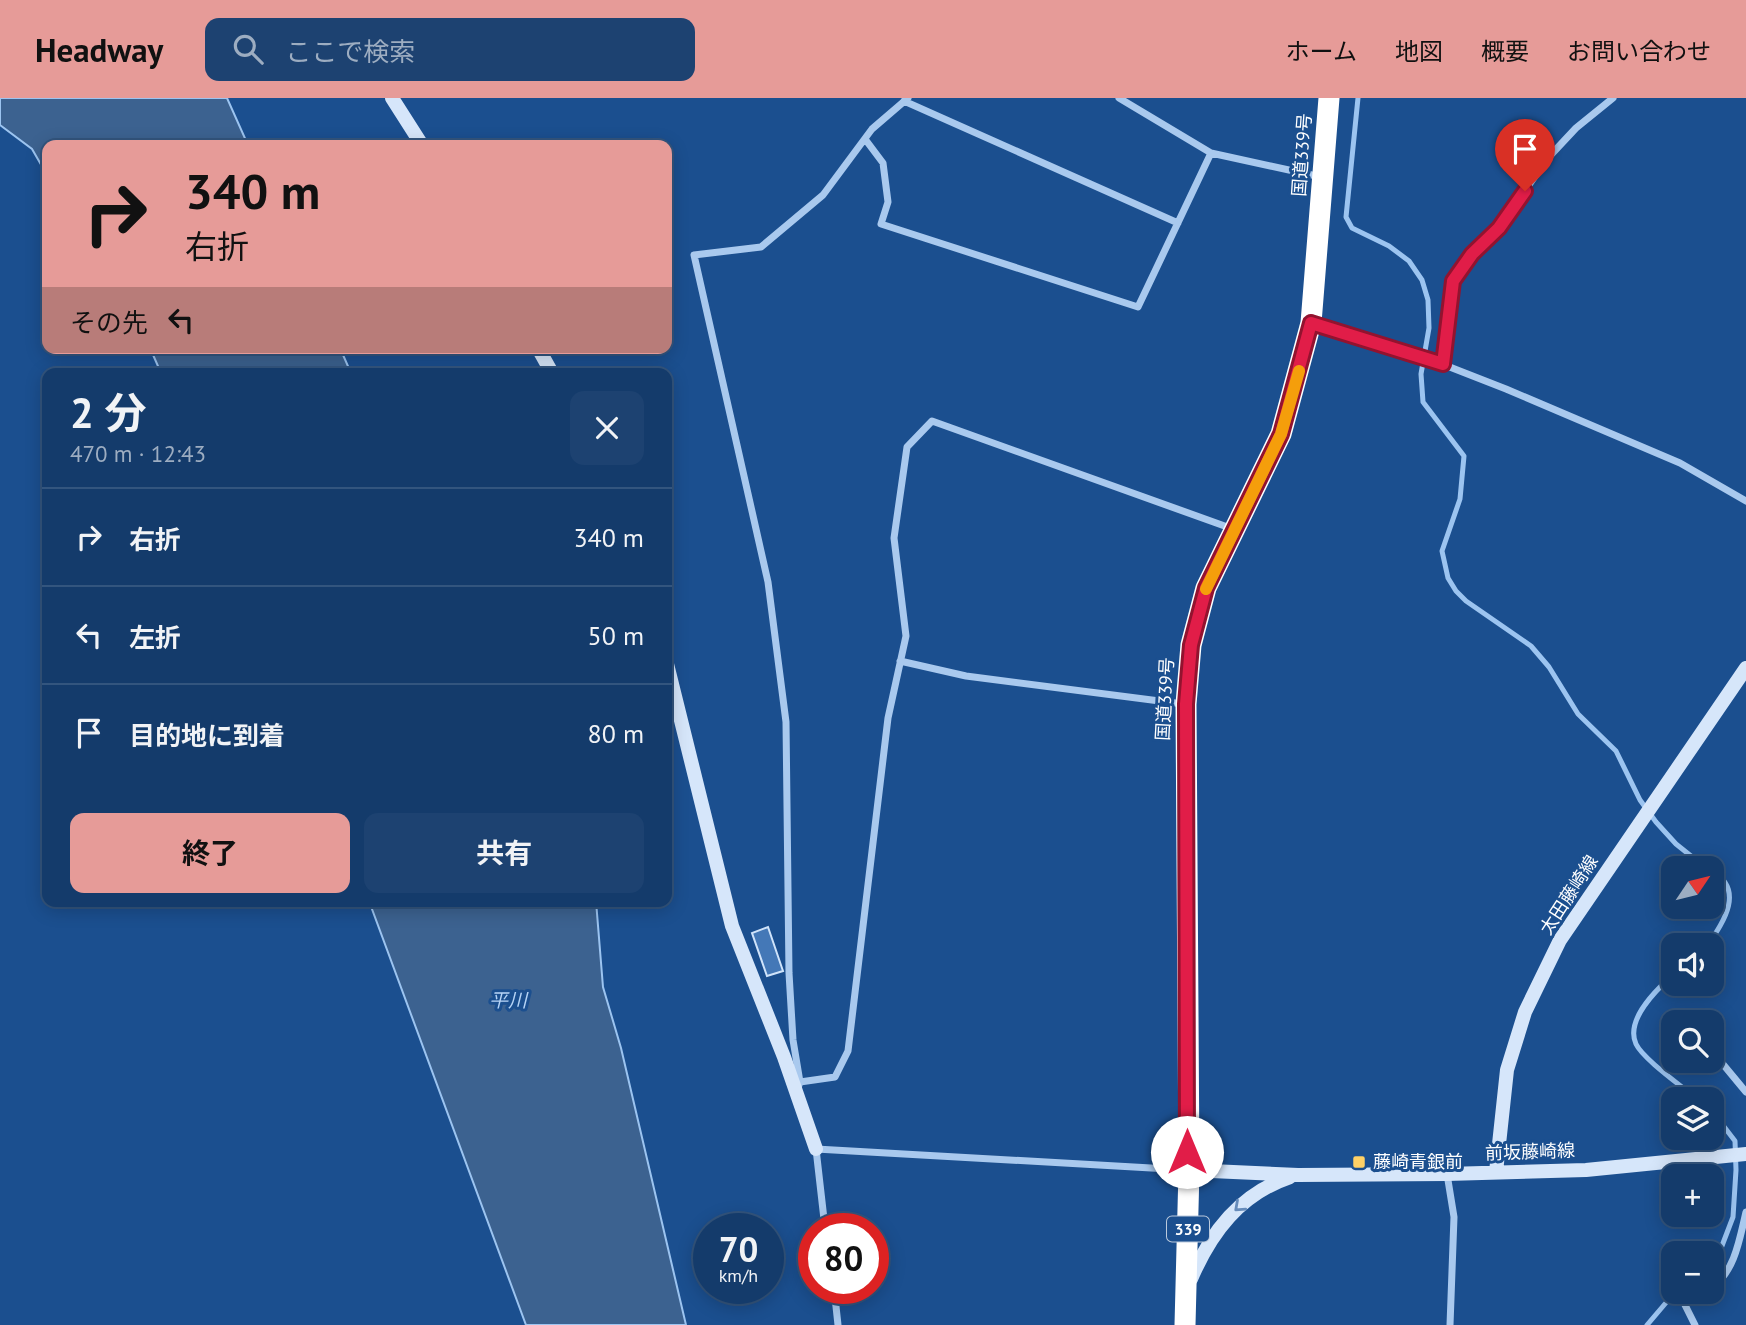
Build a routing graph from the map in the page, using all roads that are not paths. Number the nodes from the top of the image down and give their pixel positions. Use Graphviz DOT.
graph roads {
  1 [pos="392,98"];
  2 [pos="1119,98"];
  3 [pos="1329,98"];
  4 [pos="1614,98"];
  5 [pos="906,100"];
  6 [pos="865,139"];
  7 [pos="419,140"];
  8 [pos="1211,153"];
  9 [pos="1324,177"];
  10 [pos="1178,223"];
  11 [pos="1311,323"];
  12 [pos="1443,364"];
  13 [pos="1746,501"];
  14 [pos="1236,530"];
  15 [pos="900,661"];
  16 [pos="1746,668"];
  17 [pos="672,684"];
  18 [pos="1186,704"];
  19 [pos="1724,1065"];
  20 [pos="798,1087"];
  21 [pos="1746,1092"];
  22 [pos="816,1149"];
  23 [pos="1746,1154"];
  24 [pos="1189,1170"];
  25 [pos="1496,1172"];
  26 [pos="1447,1174"];
  27 [pos="1298,1175"];
  28 [pos="1746,1212"];
  29 [pos="823,1213"];
  30 [pos="1724,1273"];
  31 [pos="1187,1288"];
  32 [pos="836,1304"];
  33 [pos="1687,1304"];
  34 [pos="838,1325"];
  35 [pos="1185,1325"];
  36 [pos="1450,1325"];
  37 [pos="1695,1325"];
  1 -- 7 [label="main road"];
  2 -- 8 [label="street"];
  3 -- 9 [label="highway, 国道339号 / 339"];
  4 -- 12 [label="street"];
  5 -- 6 [label="street"];
  5 -- 10 [label="street"];
  6 -- 10 [label="street"];
  6 -- 20 [label="street"];
  8 -- 9 [label="street"];
  8 -- 10 [label="street"];
  9 -- 11 [label="highway, 国道339号 / 339"];
  11 -- 12 [label="street"];
  11 -- 14 [label="highway, 国道339号 / 339"];
  12 -- 13 [label="street"];
  14 -- 15 [label="street"];
  14 -- 18 [label="highway, 国道339号 / 339"];
  15 -- 18 [label="street"];
  15 -- 20 [label="street"];
  16 -- 25 [label="main road, 太田藤崎線"];
  17 -- 20 [label="main road"];
  18 -- 24 [label="highway, 国道339号 / 339"];
  19 -- 21 [label="street"];
  20 -- 22 [label="main road"];
  22 -- 24 [label="street"];
  22 -- 29 [label="street"];
  23 -- 25 [label="main road, 前坂藤崎線"];
  24 -- 27 [label="main road, 前坂藤崎線"];
  24 -- 31 [label="highway, 国道339号 / 339"];
  25 -- 26 [label="main road, 前坂藤崎線"];
  26 -- 27 [label="main road, 前坂藤崎線"];
  26 -- 36 [label="street"];
  27 -- 31 [label="main road, one-way"];
  28 -- 30 [label="street"];
  31 -- 35 [label="highway, 国道339号 / 339"];
  32 -- 34 [label="street"];
  33 -- 37 [label="street"];
}
